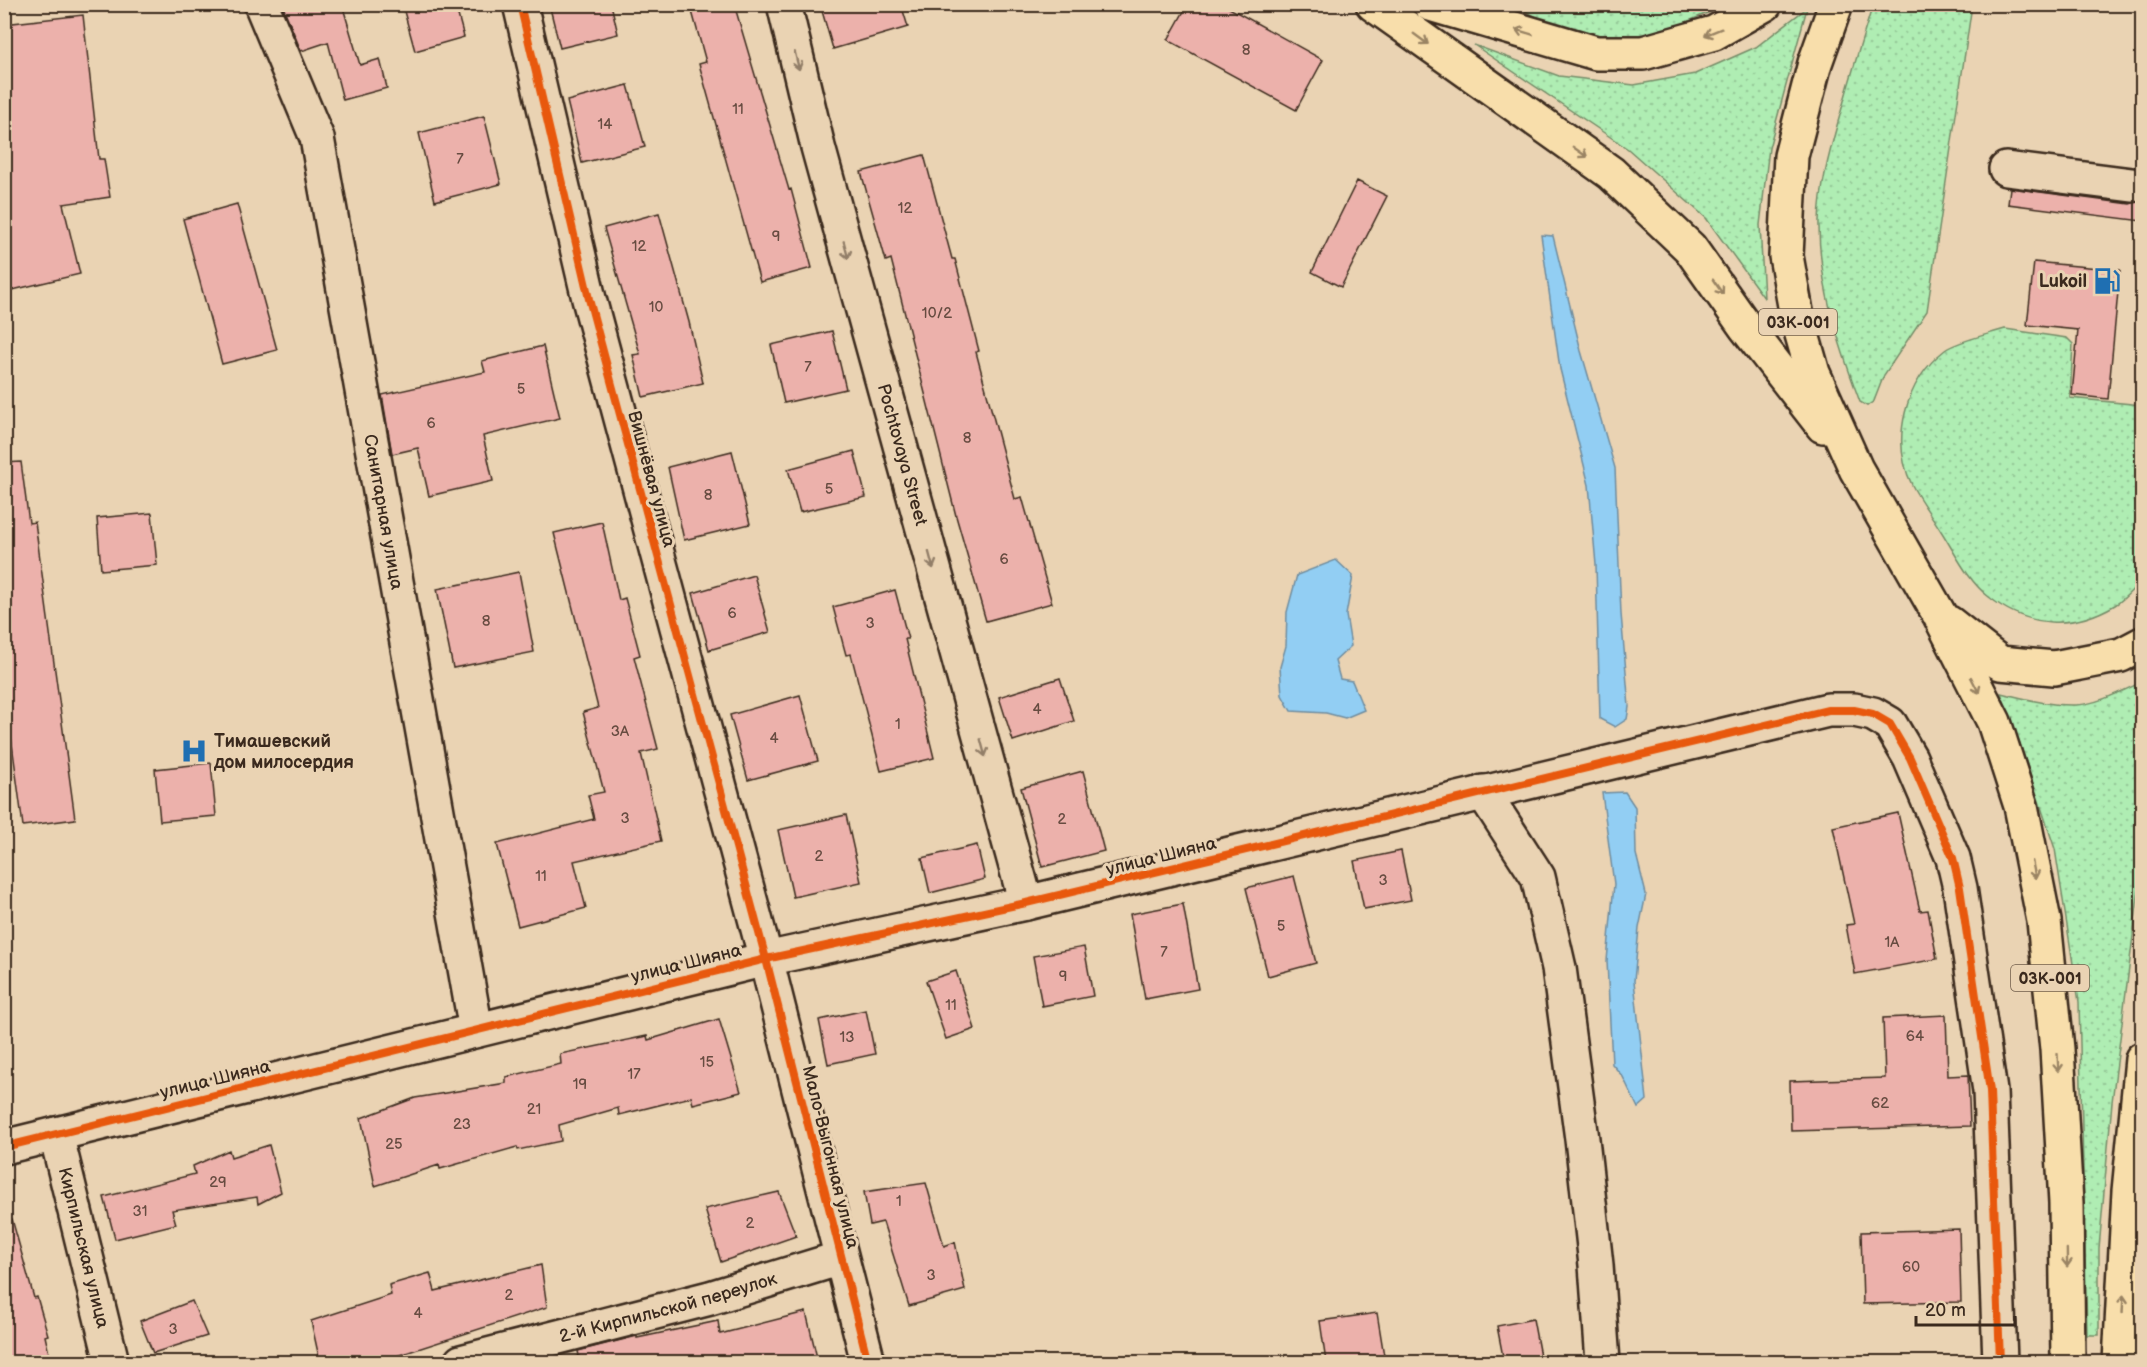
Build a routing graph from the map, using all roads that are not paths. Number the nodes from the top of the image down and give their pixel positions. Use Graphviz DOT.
graph roads {
  1 [pos="261,4"];
  2 [pos="520,4"];
  3 [pos="784,4"];
  4 [pos="1373,4"];
  5 [pos="1430,4"];
  6 [pos="1765,4"];
  7 [pos="1836,4"];
  8 [pos="2006,169"];
  9 [pos="2132,185"];
  10 [pos="1856,469"];
  11 [pos="1939,614"];
  12 [pos="2142,644"];
  13 [pos="1483,792"];
  14 [pos="1026,903"];
  15 [pos="766,959"];
  16 [pos="476,1030"];
  17 [pos="2142,1059"];
  18 [pos="56,1134"];
  19 [pos="4,1147"];
  20 [pos="841,1258"];
  21 [pos="112,1362"];
  22 [pos="461,1362"];
  23 [pos="868,1362"];
  24 [pos="1603,1362"];
  25 [pos="2000,1362"];
  26 [pos="2068,1362"];
  27 [pos="2120,1362"];
  1 -- 16 [label="street, Санитарная улица"];
  2 -- 15 [label="street, Вишнёвая улица"];
  3 -- 14 [label="street, Pochtovaya Street, one-way"];
  4 -- 10 [label="main road, one-way"];
  6 -- 5 [label="main road, one-way"];
  7 -- 10 [label="main road, 03К-001"];
  8 -- 9 [label="street"];
  10 -- 11 [label="main road, 03К-001"];
  11 -- 12 [label="main road, 03К-001"];
  11 -- 26 [label="main road, 03К-001, one-way"];
  13 -- 14 [label="street, улица Шияна"];
  13 -- 24 [label="street"];
  13 -- 25 [label="street, улица Шияна"];
  14 -- 15 [label="street, улица Шияна"];
  15 -- 16 [label="street, улица Шияна"];
  15 -- 20 [label="street, Мало-Выгонная улица"];
  16 -- 18 [label="street, улица Шияна"];
  27 -- 17 [label="main road, one-way"];
  18 -- 19 [label="street, улица Шияна"];
  18 -- 21 [label="street, Кирпильская улица"];
  20 -- 22 [label="street, 2-й Кирпильской переулок"];
  20 -- 23 [label="street, Мало-Выгонная улица"];
}
